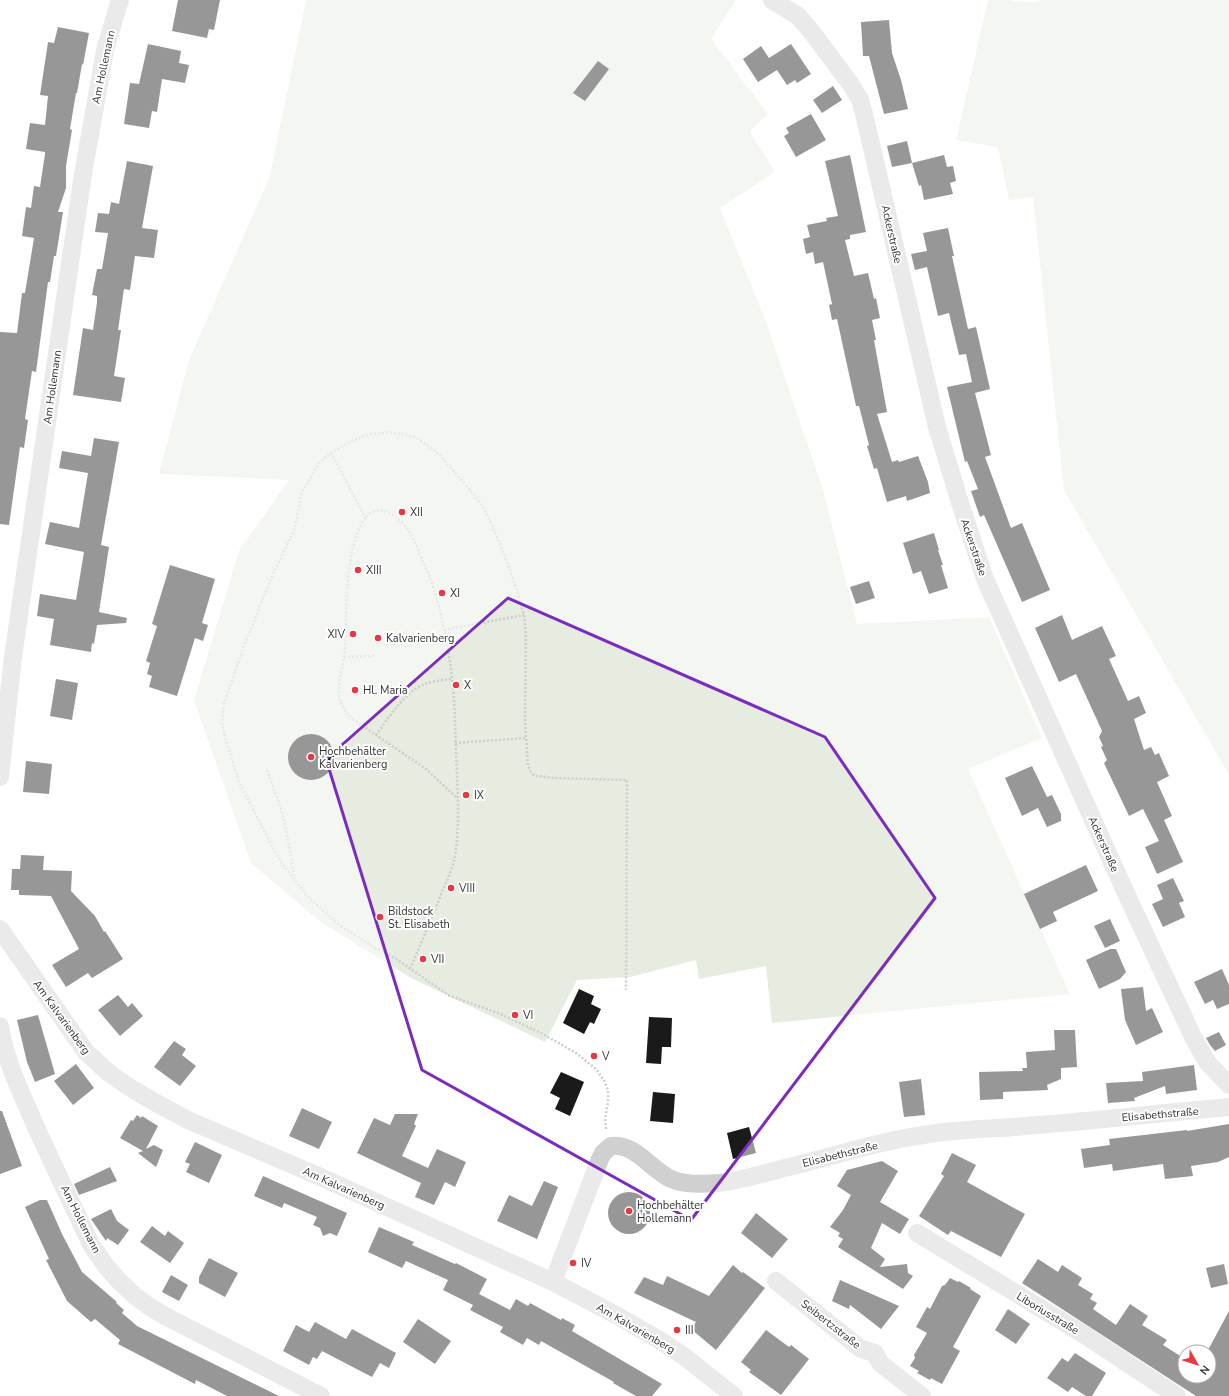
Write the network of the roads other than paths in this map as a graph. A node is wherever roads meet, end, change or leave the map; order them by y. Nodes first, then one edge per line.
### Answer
1 (120, 0) edge
2 (772, 0) edge
3 (794, 6) edge
4 (0, 777) edge
5 (0, 929) edge
6 (0, 1026) edge
7 (1229, 1085) edge
8 (1229, 1107) edge
9 (918, 1233) dead end
10 (776, 1281) dead end
11 (553, 1282) junction
12 (321, 1396) edge
13 (734, 1396) edge
14 (922, 1396) edge
15 (1177, 1396) edge

1 - 4 street, Am Hollemann
2 - 3 street, Ackerstraße
3 - 7 street, Ackerstraße
5 - 11 street, Am Kalvarienberg
6 - 12 street, Am Hollemann
8 - 11 street, Elisabethstraße
9 - 15 street, Liboriusstraße
10 - 14 street, Seibertzstraße
11 - 13 street, Am Kalvarienberg

